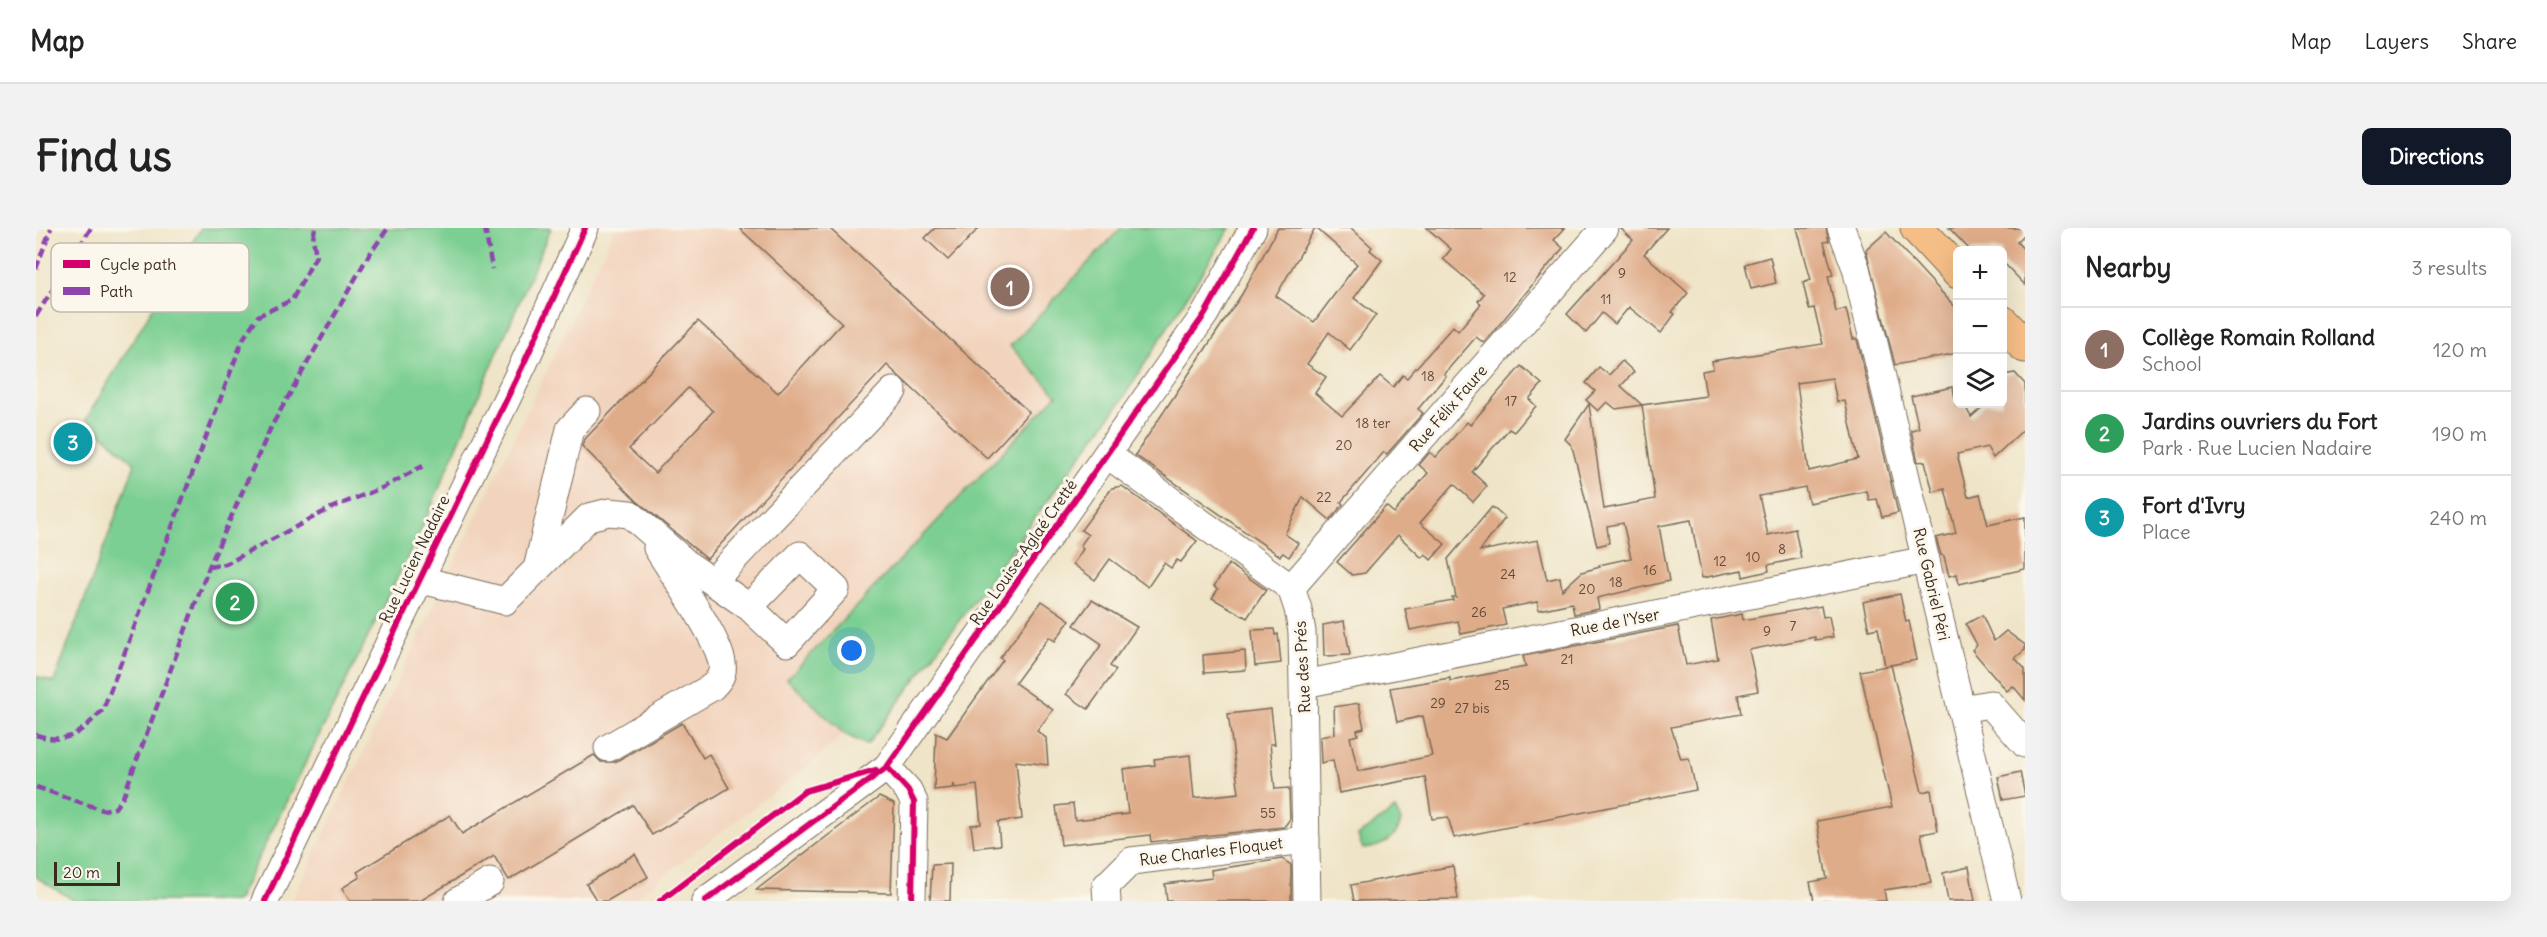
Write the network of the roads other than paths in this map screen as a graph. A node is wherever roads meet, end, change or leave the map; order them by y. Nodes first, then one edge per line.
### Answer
1 (585, 228) edge
2 (1253, 228) edge
3 (1605, 228) edge
4 (1841, 228) edge
5 (1855, 228) edge
6 (1917, 228) edge
7 (1953, 267) edge
8 (1856, 268) junction
9 (2007, 326) edge
10 (2025, 346) edge
11 (893, 392) dead end
12 (586, 411) dead end
13 (1108, 455) junction
14 (768, 524) junction
15 (644, 526) junction
16 (800, 555) junction
17 (1926, 560) junction
18 (537, 569) junction
19 (418, 579) junction
20 (713, 581) junction
21 (1291, 588) junction
22 (749, 607) junction
23 (1304, 684) junction
24 (1961, 709) junction
25 (2025, 744) edge
26 (608, 748) dead end
27 (887, 767) junction
28 (1306, 840) junction
29 (490, 882) dead end
30 (265, 901) edge
31 (458, 901) edge
32 (705, 901) edge
33 (912, 901) edge
34 (1107, 901) edge
35 (1307, 901) edge
36 (2007, 901) edge

1 - 19 street, Rue Lucien Nadaire
2 - 13 street, Rue Louise-Aglaé Cretté
3 - 21 street, Rue Félix Faure
4 - 8 street, Rue Gabriel Péri
5 - 8 street, Rue Gabriel Péri
6 - 7 main road
8 - 17 street, Rue Gabriel Péri
9 - 10 main road
11 - 14 street
12 - 18 street
13 - 21 street
13 - 27 street, Rue Louise-Aglaé Cretté
14 - 16 street
14 - 20 street
15 - 18 street
15 - 20 street
15 - 26 street
16 - 22 street
16 - 22 street
17 - 23 street, Rue de l'Yser
17 - 24 street, Rue Gabriel Péri
18 - 19 street
19 - 30 street, Rue Lucien Nadaire
20 - 22 street
21 - 23 street, Rue des Prés
23 - 28 street, Rue des Prés
24 - 25 street
24 - 36 street, Rue Gabriel Péri
27 - 32 street, Rue Louise-Aglaé Cretté
27 - 33 street
28 - 34 street, Rue Charles Floquet
28 - 35 street, Rue des Prés
29 - 31 street

